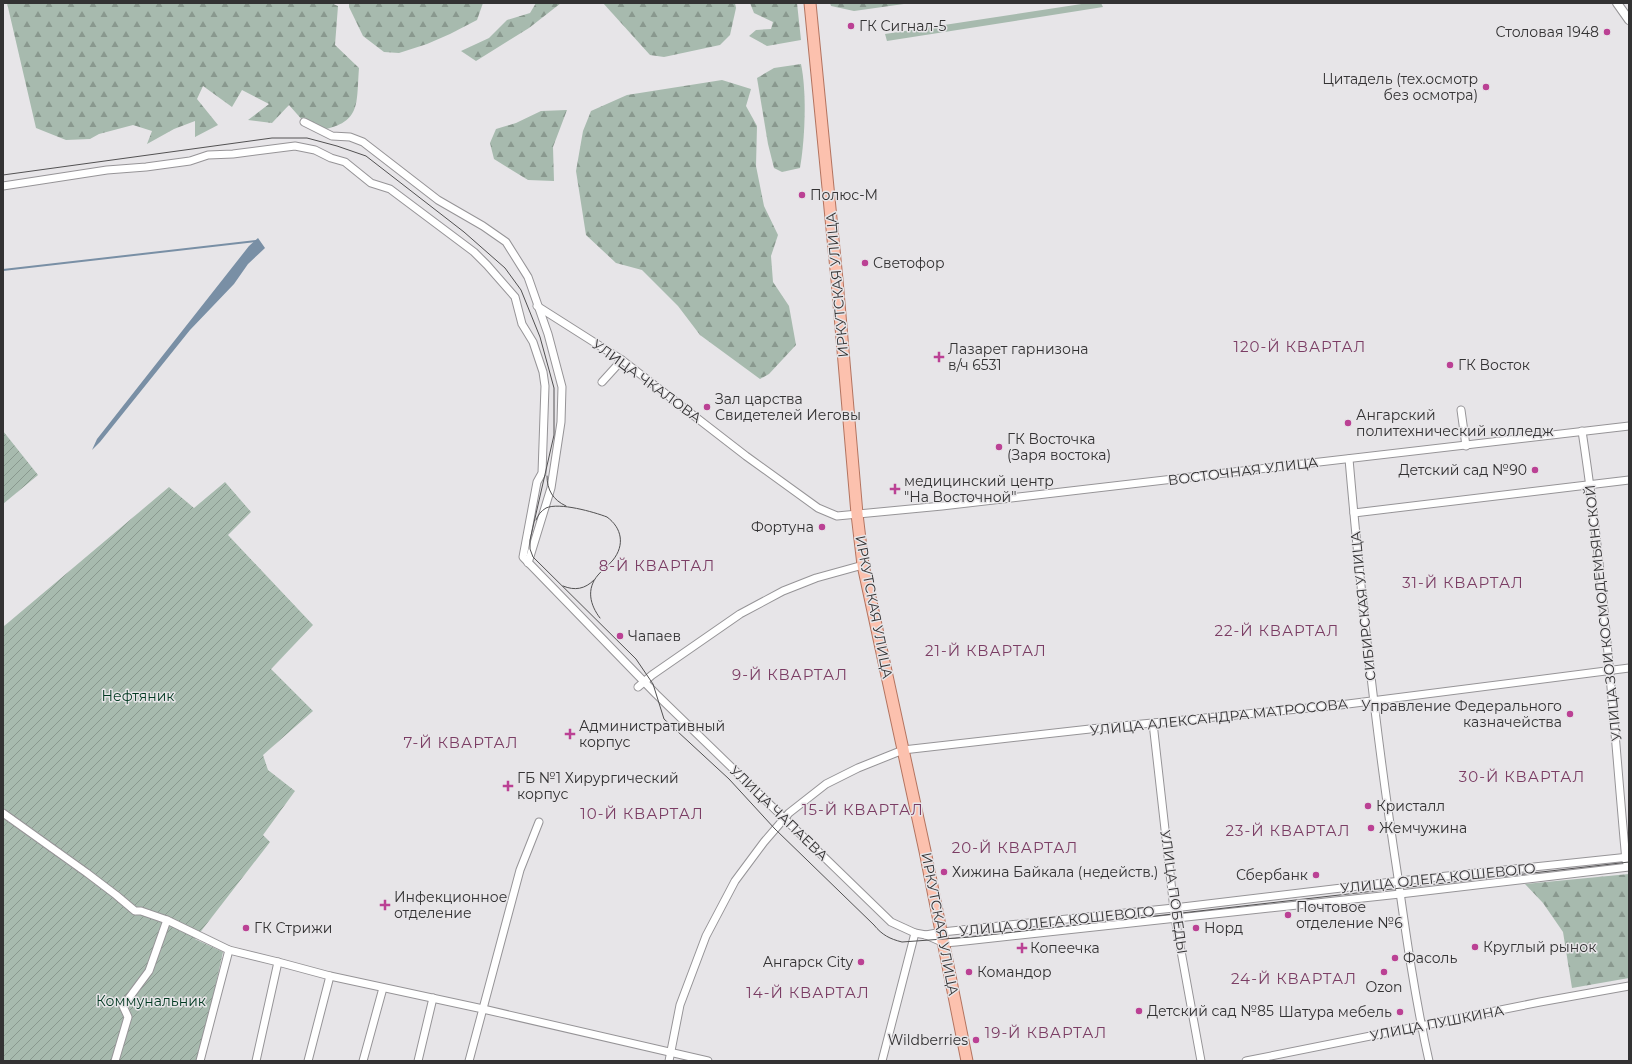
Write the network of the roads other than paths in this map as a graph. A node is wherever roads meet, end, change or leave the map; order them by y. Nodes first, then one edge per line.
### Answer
1 (810, 3) edge
2 (1617, 3) edge
3 (1629, 20) edge
4 (304, 122) dead end
5 (3, 186) edge
6 (537, 306) junction
7 (622, 360) junction
8 (602, 382) dead end
9 (1460, 410) dead end
10 (1629, 426) edge
11 (1582, 431) junction
12 (1466, 446) junction
13 (1350, 458) junction
14 (1629, 480) edge
15 (1590, 485) junction
16 (1354, 513) junction
17 (857, 514) junction
18 (528, 563) junction
19 (863, 565) junction
20 (1629, 668) edge
21 (1610, 670) junction
22 (644, 681) junction
23 (638, 687) dead end
24 (1373, 701) junction
25 (1153, 723) junction
26 (903, 750) junction
27 (3, 813) edge
28 (784, 819) junction
29 (539, 822) dead end
30 (1627, 857) edge
31 (1628, 867) edge
32 (1398, 882) junction
33 (1400, 894) junction
34 (1174, 908) junction
35 (1175, 918) junction
36 (168, 920) junction
37 (915, 933) junction
38 (926, 935) junction
39 (943, 938) junction
40 (229, 950) junction
41 (278, 962) junction
42 (330, 976) junction
43 (1629, 986) edge
44 (383, 988) junction
45 (433, 998) junction
46 (483, 1009) junction
47 (1421, 1026) junction
48 (671, 1052) junction
49 (116, 1061) edge
50 (200, 1061) edge
51 (256, 1061) edge
52 (308, 1061) edge
53 (363, 1061) edge
54 (418, 1061) edge
55 (469, 1061) edge
56 (669, 1061) edge
57 (708, 1061) edge
58 (882, 1061) edge
59 (967, 1061) edge
60 (1201, 1061) edge
61 (1246, 1061) edge
62 (1429, 1061) edge

1 - 17 main road, ИРКУТСКАЯ УЛИЦА
2 - 3 street
4 - 6 street
5 - 18 street, УЛИЦА ЧАПАЕВА
6 - 7 street, УЛИЦА ЧКАЛОВА
6 - 18 street
7 - 8 street
7 - 17 street, УЛИЦА ЧКАЛОВА
9 - 12 street
10 - 11 street, ВОСТОЧНАЯ УЛИЦА
11 - 12 street, ВОСТОЧНАЯ УЛИЦА
11 - 15 street, УЛИЦА ЗОИ КОСМОДЕМЬЯНСКОЙ
12 - 13 street, ВОСТОЧНАЯ УЛИЦА
13 - 16 street, СИБИРСКАЯ УЛИЦА
13 - 17 street, ВОСТОЧНАЯ УЛИЦА
14 - 15 street
15 - 16 street
15 - 21 street, УЛИЦА ЗОИ КОСМОДЕМЬЯНСКОЙ
16 - 24 street, СИБИРСКАЯ УЛИЦА
17 - 19 main road, ИРКУТСКАЯ УЛИЦА
18 - 22 street, УЛИЦА ЧАПАЕВА
19 - 22 street
19 - 26 main road, ИРКУТСКАЯ УЛИЦА
20 - 21 street, УЛИЦА АЛЕКСАНДРА МАТРОСОВА
21 - 24 street, УЛИЦА АЛЕКСАНДРА МАТРОСОВА
21 - 30 street, УЛИЦА ЗОИ КОСМОДЕМЬЯНСКОЙ
22 - 23 street
22 - 28 street, УЛИЦА ЧАПАЕВА
24 - 25 street, УЛИЦА АЛЕКСАНДРА МАТРОСОВА
24 - 32 street, СИБИРСКАЯ УЛИЦА
25 - 26 street, УЛИЦА АЛЕКСАНДРА МАТРОСОВА
25 - 34 street, УЛИЦА ПОБЕДЫ
26 - 28 street, УЛИЦА АЛЕКСАНДРА МАТРОСОВА
26 - 39 main road, ИРКУТСКАЯ УЛИЦА
27 - 36 street
28 - 37 street, УЛИЦА ЧАПАЕВА
28 - 48 street, УЛИЦА АЛЕКСАНДРА МАТРОСОВА
29 - 46 street
30 - 31 street, УЛИЦА ЗОИ КОСМОДЕМЬЯНСКОЙ
30 - 32 street, УЛИЦА ОЛЕГА КОШЕВОГО
31 - 33 street, УЛИЦА ОЛЕГА КОШЕВОГО
32 - 33 street, СИБИРСКАЯ УЛИЦА
32 - 34 street, УЛИЦА ОЛЕГА КОШЕВОГО
33 - 35 street, УЛИЦА ОЛЕГА КОШЕВОГО
33 - 47 street, СИБИРСКАЯ УЛИЦА
34 - 35 street, УЛИЦА ПОБЕДЫ
34 - 39 street, УЛИЦА ОЛЕГА КОШЕВОГО
35 - 39 street, УЛИЦА ОЛЕГА КОШЕВОГО
35 - 60 street, УЛИЦА ПОБЕДЫ
36 - 40 street
36 - 49 street
37 - 38 street, УЛИЦА ЧАПАЕВА
37 - 58 street
38 - 39 street, УЛИЦА ОЛЕГА КОШЕВОГО
38 - 39 street, УЛИЦА ОЛЕГА КОШЕВОГО
39 - 59 main road, ИРКУТСКАЯ УЛИЦА
40 - 41 street
40 - 50 street
41 - 42 street
41 - 51 street
42 - 44 street
42 - 52 street
43 - 47 street, УЛИЦА ПУШКИНА
44 - 45 street
44 - 53 street
45 - 46 street
45 - 54 street
46 - 48 street
46 - 55 street
47 - 61 street, УЛИЦА ПУШКИНА
47 - 62 street, СИБИРСКАЯ УЛИЦА
48 - 56 street, УЛИЦА АЛЕКСАНДРА МАТРОСОВА
48 - 57 street

